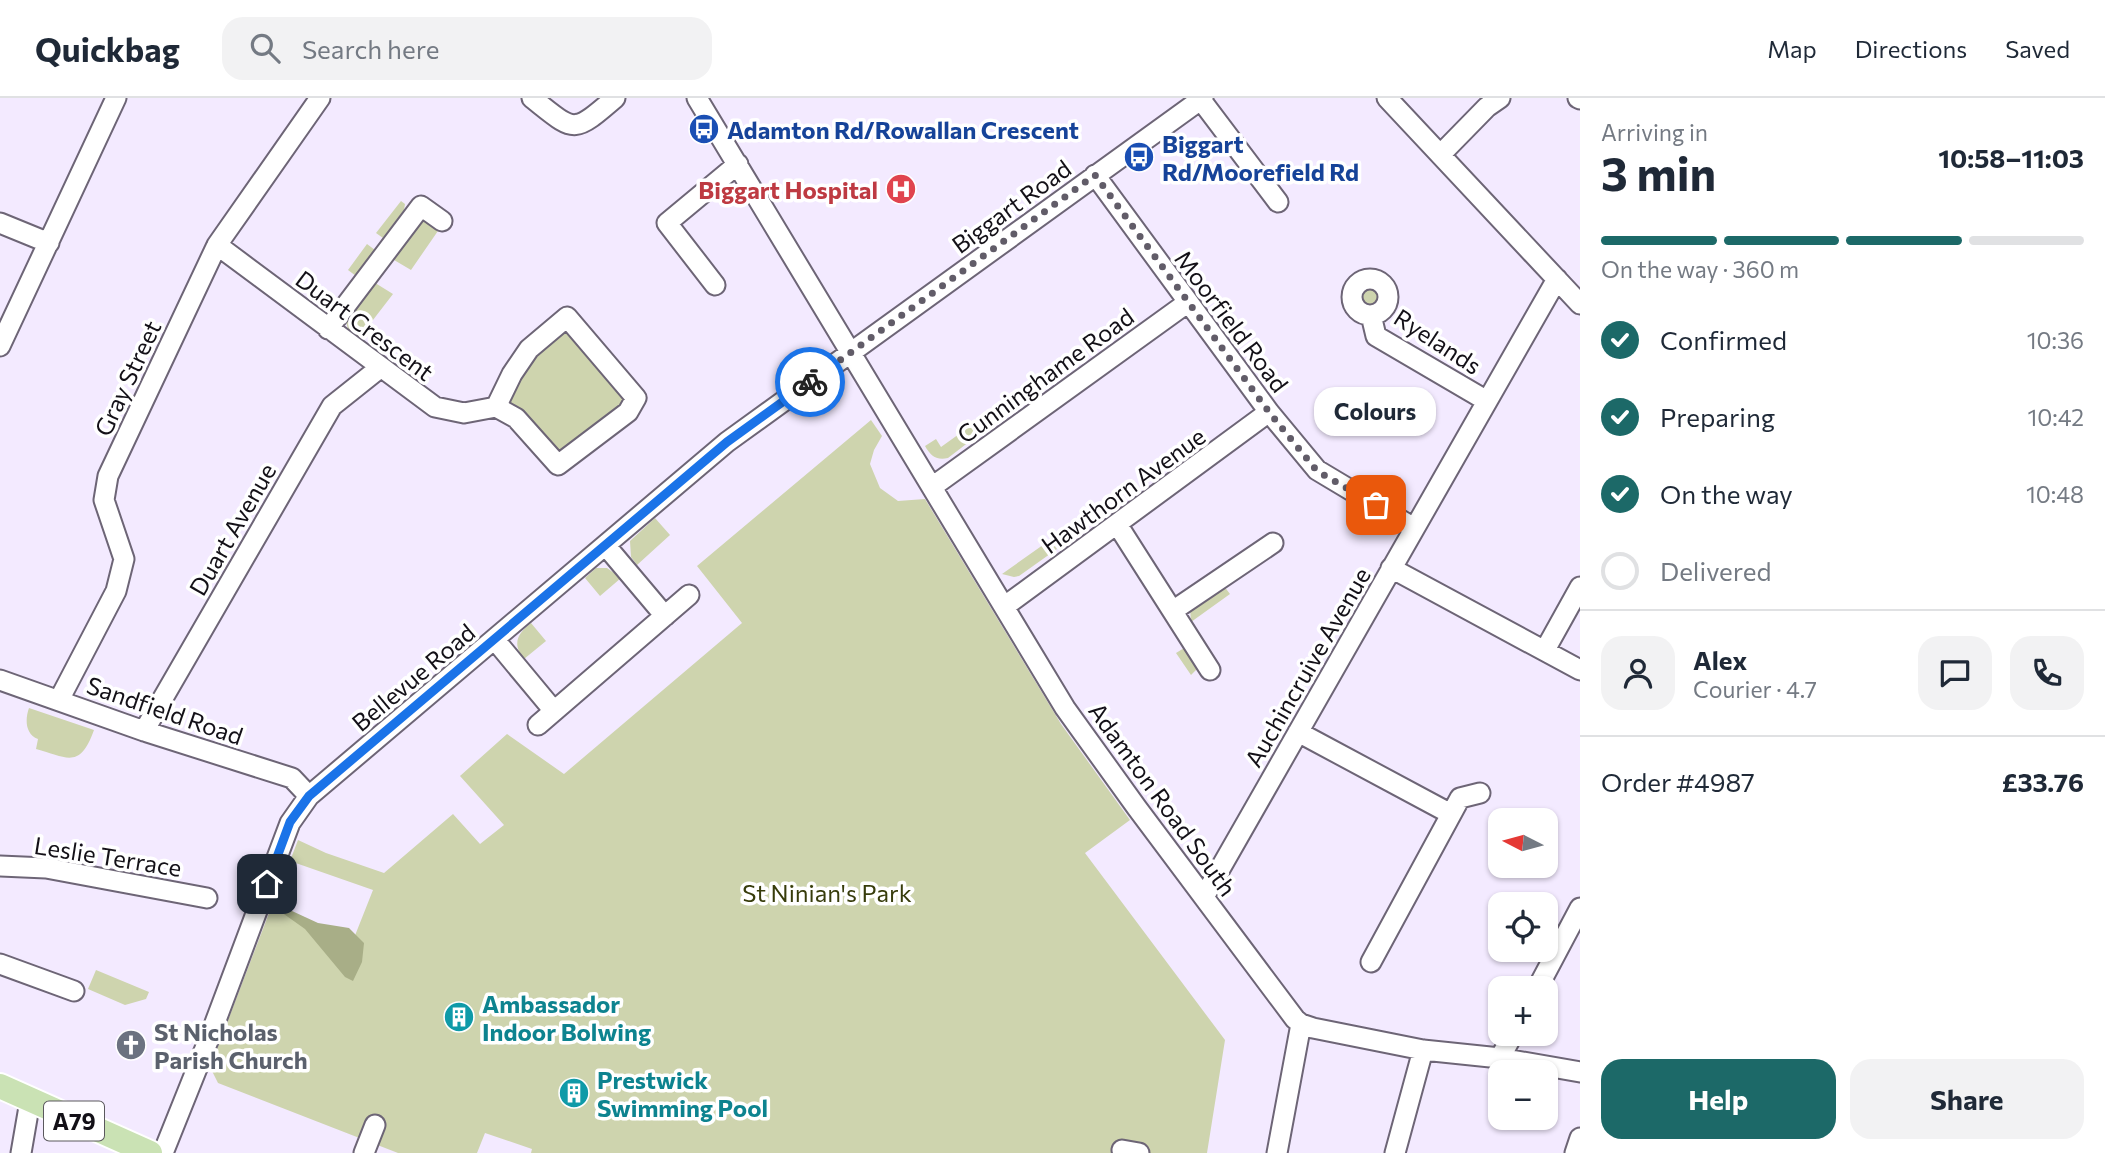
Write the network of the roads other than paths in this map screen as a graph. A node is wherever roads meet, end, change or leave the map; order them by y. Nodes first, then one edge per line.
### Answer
1 (116, 98) edge
2 (320, 98) edge
3 (532, 98) edge
4 (615, 98) edge
5 (1387, 98) edge
6 (1202, 99) edge
7 (1496, 99) edge
8 (701, 100) edge
9 (1441, 154) junction
10 (738, 164) junction
11 (1095, 175) junction
12 (1278, 202) dead end
13 (442, 221) dead end
14 (0, 223) edge
15 (49, 243) junction
16 (218, 244) junction
17 (1557, 279) junction
18 (715, 285) dead end
19 (1187, 303) junction
20 (1580, 304) edge
21 (1371, 315) dead end
22 (328, 329) junction
23 (0, 346) edge
24 (850, 353) junction
25 (380, 367) junction
26 (1487, 401) junction
27 (496, 407) junction
28 (1269, 412) junction
29 (932, 487) junction
30 (1117, 524) junction
31 (1414, 528) junction
32 (1272, 543) dead end
33 (606, 546) junction
34 (1391, 568) junction
35 (1580, 587) edge
36 (689, 595) dead end
37 (1005, 606) junction
38 (1174, 610) junction
39 (665, 616) junction
40 (495, 640) junction
41 (1545, 650) junction
42 (1210, 670) dead end
43 (1580, 670) edge
44 (0, 680) edge
45 (59, 700) junction
46 (554, 711) junction
47 (538, 724) dead end
48 (144, 731) junction
49 (1298, 732) junction
50 (1480, 793) dead end
51 (309, 796) junction
52 (1451, 814) junction
53 (0, 866) edge
54 (1204, 897) junction
55 (207, 898) dead end
56 (1580, 908) edge
57 (1371, 962) dead end
58 (0, 964) edge
59 (1544, 976) edge
60 (74, 991) dead end
61 (1301, 1024) junction
62 (1506, 1046) edge
63 (1423, 1050) junction
64 (1500, 1058) junction
65 (1580, 1072) edge
66 (0, 1086) edge
67 (30, 1101) junction
68 (375, 1125) dead end
69 (1580, 1138) edge
70 (21, 1153) edge
71 (150, 1153) edge
72 (163, 1153) edge
73 (364, 1153) edge
74 (1277, 1153) edge
75 (1395, 1153) edge
76 (1575, 1153) edge

1 - 15 street
2 - 16 street, Gray Street
3 - 4 street
5 - 9 street
6 - 11 street, Biggart Road
6 - 12 street, Biggart Road
7 - 9 street
8 - 10 street, Adamton Road South
9 - 17 street
10 - 18 street
10 - 24 street, Adamton Road South
11 - 19 street, Moorfield Road
11 - 24 street, Biggart Road
13 - 22 street
14 - 15 street
15 - 23 street
16 - 22 street, Duart Crescent
16 - 45 street, Gray Street
17 - 20 street
17 - 26 street, Auchincruive Avenue
19 - 28 street, Moorfield Road
19 - 29 street, Cunninghame Road
21 - 26 street, Ryelands
22 - 25 street, Duart Crescent
24 - 29 street, Adamton Road South
24 - 33 street, Bellevue Road
25 - 27 street, Duart Crescent
25 - 48 street, Duart Avenue
26 - 31 street, Auchincruive Avenue
27 - 27 street
28 - 30 street, Hawthorn Avenue
28 - 31 street, Moorfield Road
29 - 37 street, Adamton Road South
30 - 37 street, Hawthorn Avenue
30 - 38 street
31 - 34 street, Auchincruive Avenue
32 - 38 street
33 - 39 street
33 - 40 street, Bellevue Road
34 - 41 street
34 - 49 street, Auchincruive Avenue
35 - 41 street
36 - 39 street
37 - 54 street, Adamton Road South
38 - 42 street
39 - 46 street
40 - 46 street
40 - 51 street, Bellevue Road
41 - 43 street
44 - 45 street, Sandfield Road
45 - 48 street, Sandfield Road
46 - 47 street
48 - 51 street, Sandfield Road
49 - 52 street
49 - 54 street, Auchincruive Avenue
50 - 52 street
51 - 72 street, Bellevue Road
52 - 57 street
53 - 55 street, Leslie Terrace
54 - 61 street, Adamton Road South
56 - 59 street
58 - 60 street
61 - 63 street
61 - 74 street
62 - 64 street
63 - 64 street
63 - 75 street
64 - 65 street
66 - 67 main road, A79
67 - 70 street
67 - 71 main road, A79
68 - 73 street
69 - 76 street

